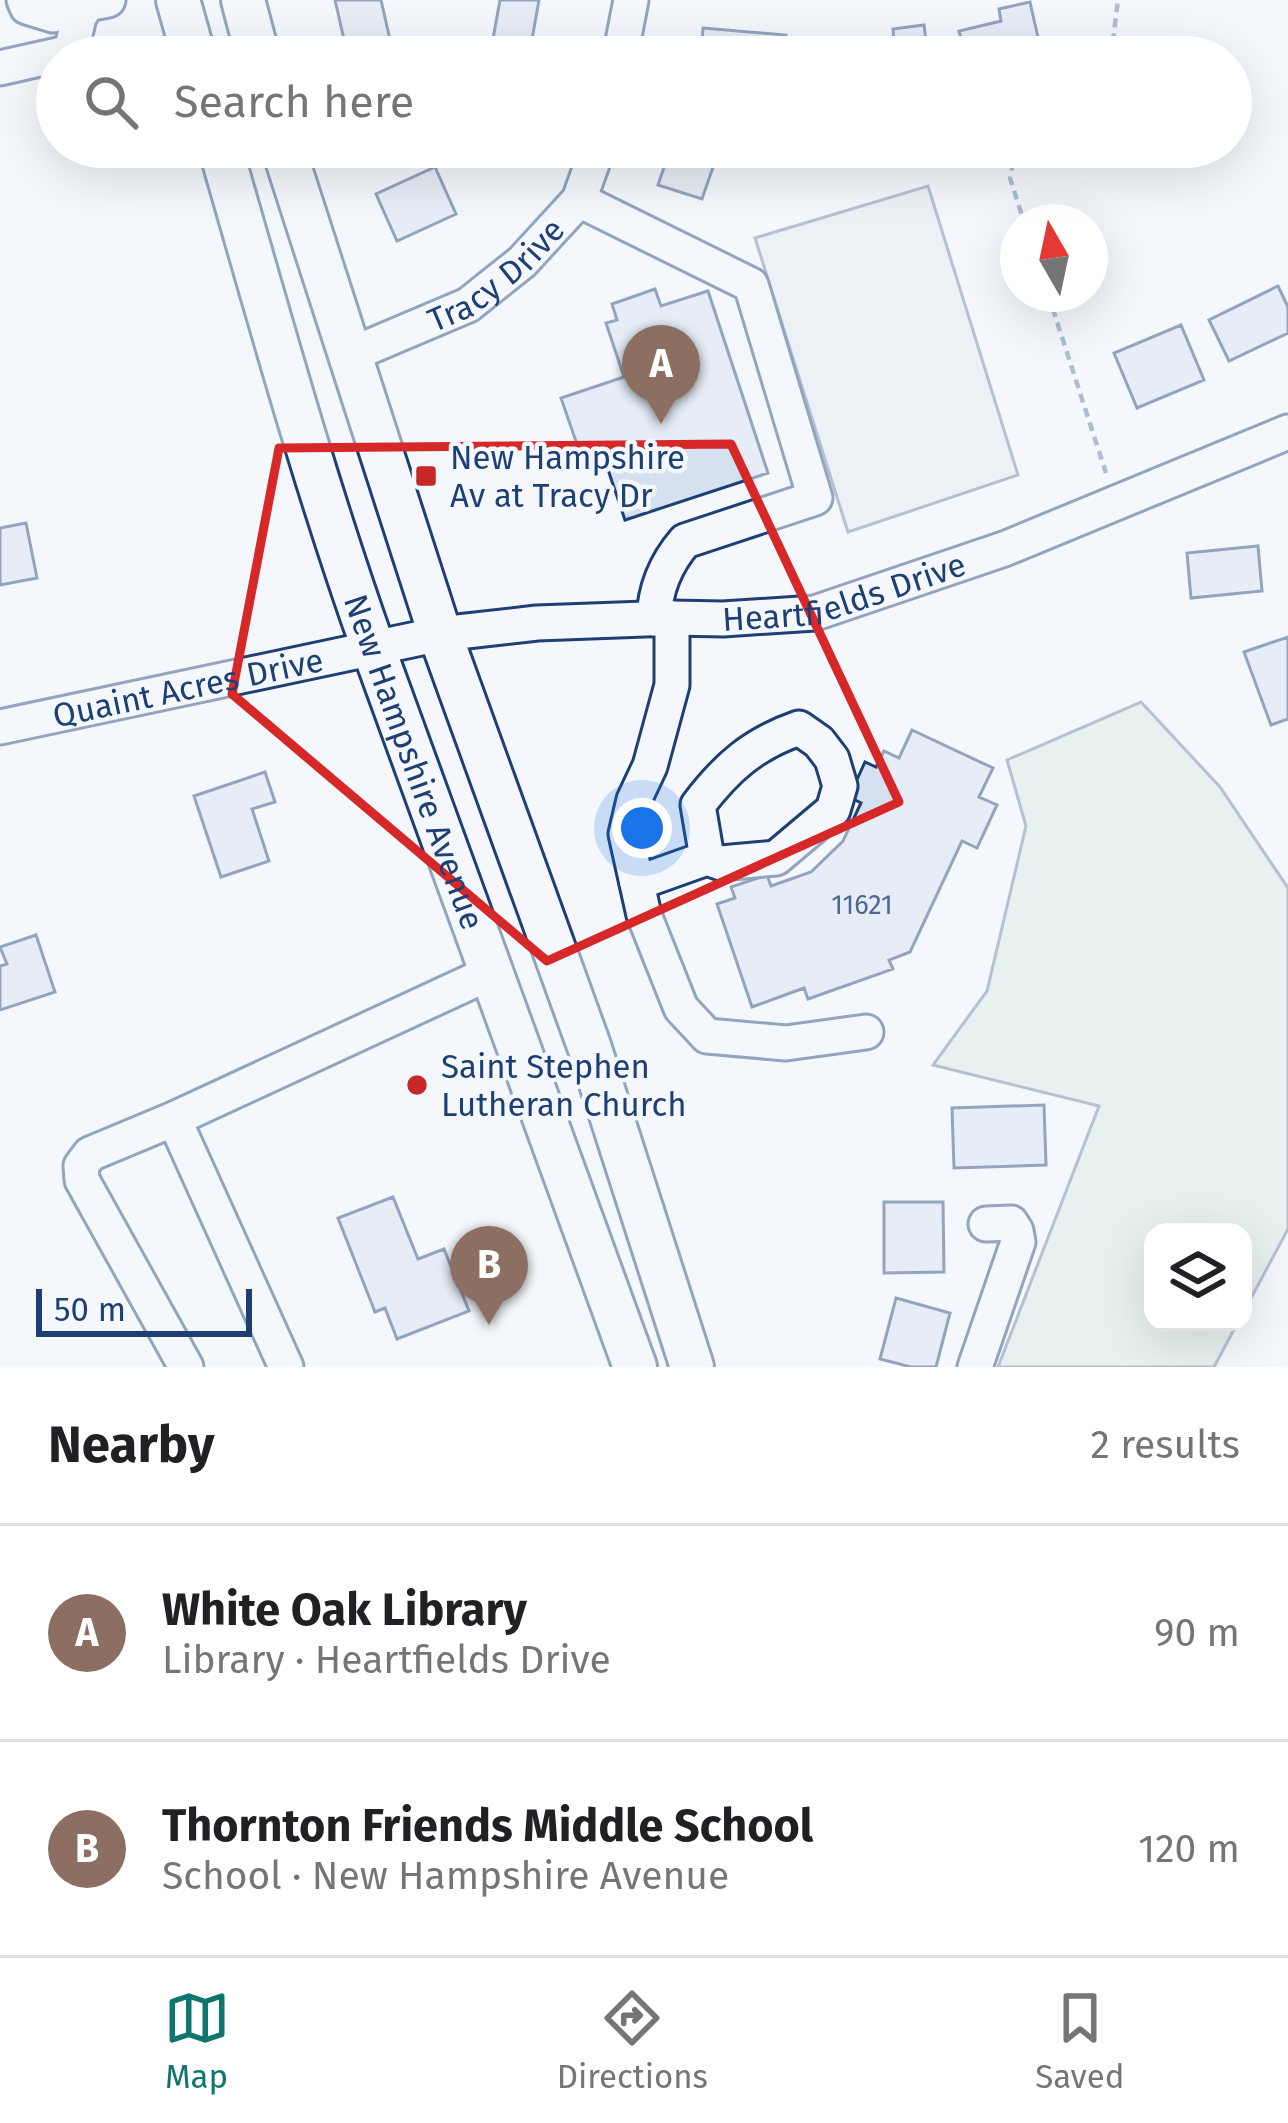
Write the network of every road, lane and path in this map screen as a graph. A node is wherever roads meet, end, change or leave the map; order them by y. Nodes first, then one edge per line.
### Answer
1 (24, 0) edge
2 (178, 0) edge
3 (243, 0) edge
4 (631, 0) edge
5 (1118, 0) edge
6 (94, 1) edge
7 (75, 36) edge
8 (188, 36) edge
9 (253, 36) edge
10 (624, 36) edge
11 (1114, 36) edge
12 (36, 60) edge
13 (0, 68) edge
14 (226, 168) edge
15 (290, 168) edge
16 (590, 168) edge
17 (1012, 168) edge
18 (579, 200) junction
19 (1018, 204) edge
20 (1054, 312) edge
21 (350, 355) junction
22 (1288, 432) edge
23 (1108, 479) dead end
24 (663, 619) junction
25 (440, 634) junction
26 (373, 648) junction
27 (0, 727) edge
28 (707, 858) junction
29 (637, 883) junction
30 (492, 972) junction
31 (866, 1032) dead end
32 (174, 1119) junction
33 (986, 1224) dead end
34 (186, 1367) edge
35 (286, 1367) edge
36 (634, 1367) edge
37 (692, 1367) edge
38 (975, 1367) edge

1 - 6 street
2 - 8 main road
3 - 9 main road
4 - 10 street
5 - 11 path
6 - 7 street
12 - 13 street
14 - 26 main road, New Hampshire Avenue
15 - 21 main road, New Hampshire Avenue
16 - 18 street, Tracy Drive
17 - 19 path
18 - 21 street, Tracy Drive
18 - 24 street
20 - 23 path
21 - 25 main road, New Hampshire Avenue
22 - 24 street, Heartfields Drive
24 - 25 street, Heartfields Drive
24 - 29 street
25 - 26 street, Heartfields Drive
25 - 37 main road, New Hampshire Avenue
26 - 27 street, Quaint Acres Drive
26 - 30 main road, New Hampshire Avenue
28 - 28 street
28 - 29 street
29 - 31 street
30 - 32 street
30 - 36 main road, New Hampshire Avenue
32 - 34 street
32 - 35 street
33 - 38 street

